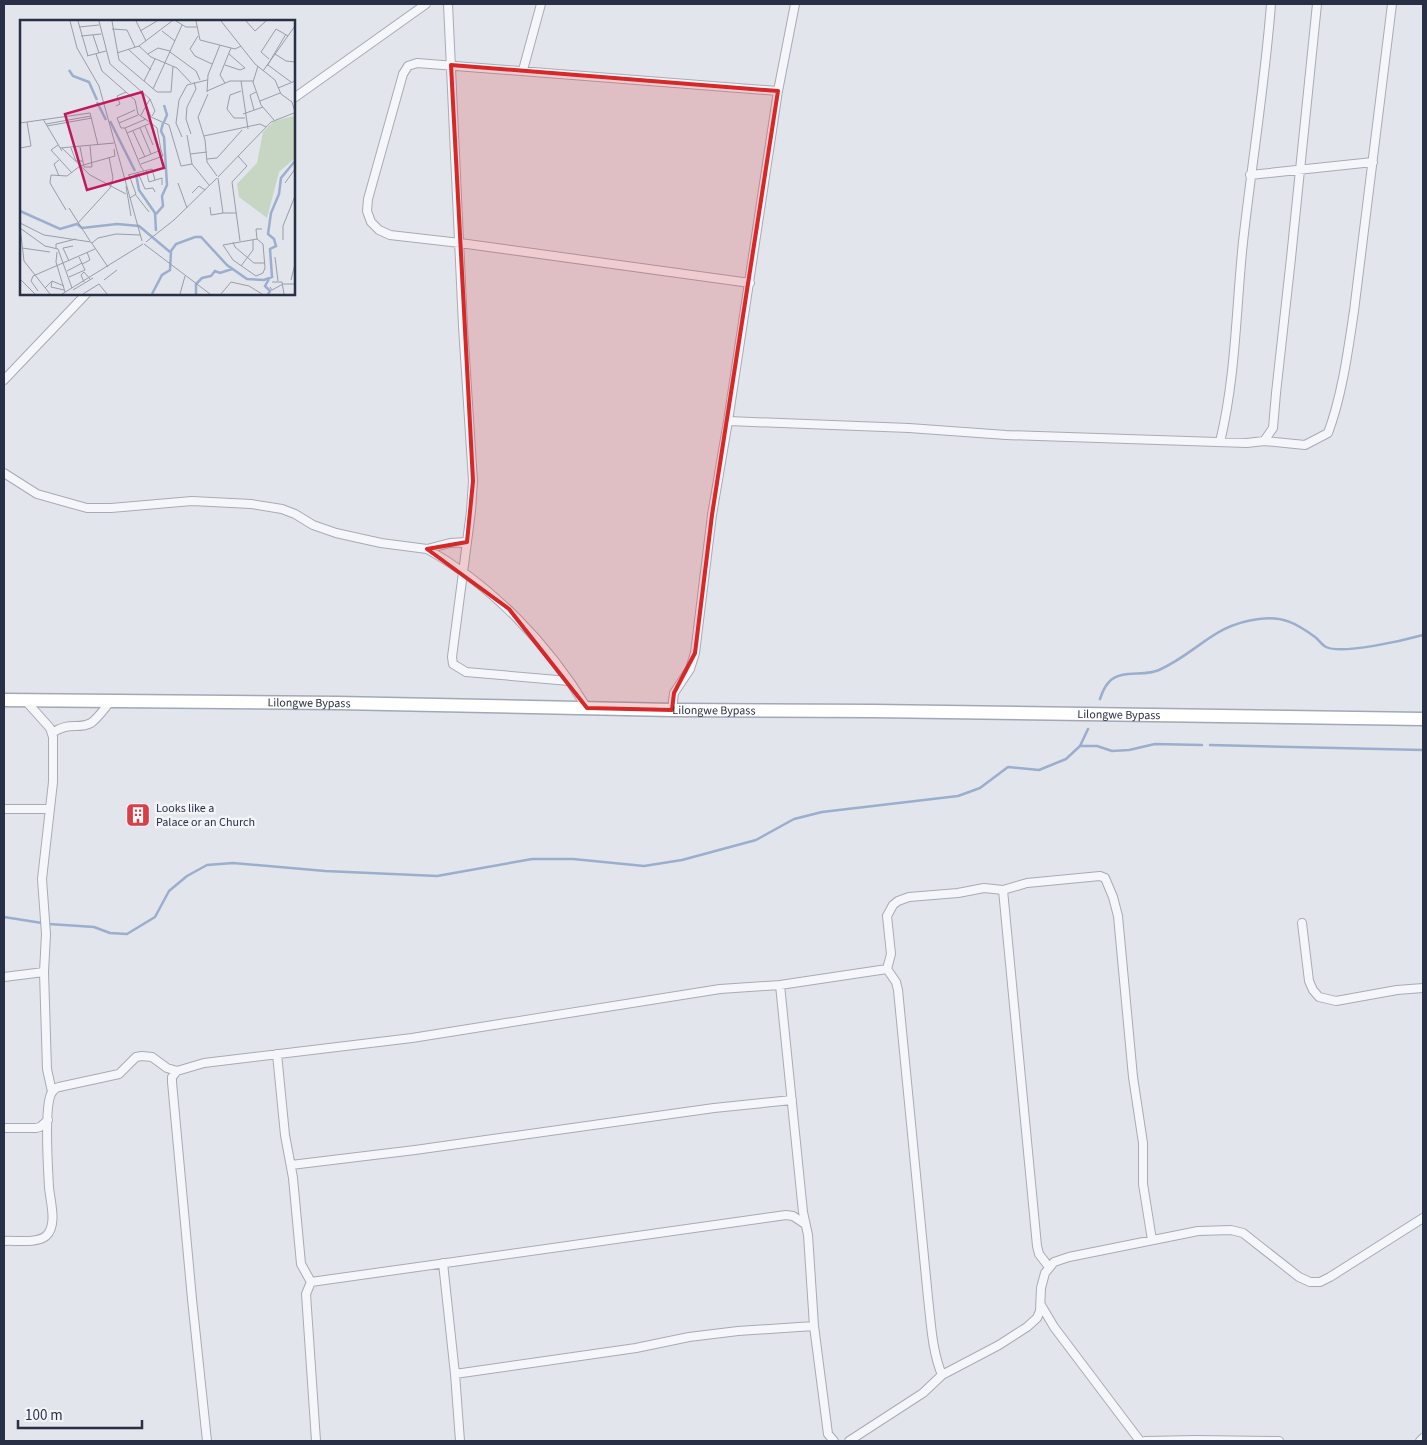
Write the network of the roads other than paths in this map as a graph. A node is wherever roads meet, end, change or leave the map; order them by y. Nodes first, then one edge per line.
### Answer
1 (426, 4) edge
2 (448, 4) edge
3 (541, 4) edge
4 (795, 4) edge
5 (1271, 4) edge
6 (1317, 4) edge
7 (1392, 4) edge
8 (451, 65) junction
9 (523, 70) junction
10 (778, 91) junction
11 (295, 97) edge
12 (1373, 162) junction
13 (1300, 171) junction
14 (1250, 175) junction
15 (460, 243) junction
16 (750, 282) junction
17 (85, 295) edge
18 (4, 380) edge
19 (728, 421) junction
20 (1264, 441) junction
21 (1220, 442) junction
22 (4, 473) edge
23 (467, 542) junction
24 (427, 549) junction
25 (463, 571) junction
26 (569, 681) junction
27 (4, 700) edge
28 (25, 700) junction
29 (110, 702) junction
30 (588, 708) junction
31 (672, 710) junction
32 (1423, 720) edge
33 (52, 732) junction
34 (4, 809) edge
35 (49, 810) junction
36 (1002, 890) junction
37 (1302, 923) dead end
38 (887, 969) junction
39 (44, 972) junction
40 (4, 977) edge
41 (780, 985) junction
42 (1423, 988) edge
43 (277, 1054) junction
44 (177, 1071) junction
45 (52, 1092) junction
46 (792, 1100) junction
47 (48, 1120) junction
48 (4, 1128) edge
49 (291, 1165) junction
50 (1423, 1218) edge
51 (805, 1224) junction
52 (1152, 1240) junction
53 (4, 1241) edge
54 (443, 1263) junction
55 (1049, 1267) junction
56 (311, 1282) junction
57 (1041, 1306) junction
58 (814, 1326) junction
59 (455, 1374) junction
60 (942, 1375) junction
61 (1423, 1438) edge
62 (207, 1441) edge
63 (316, 1441) edge
64 (460, 1441) edge
65 (834, 1441) edge
66 (849, 1441) edge
67 (1140, 1441) edge
68 (1145, 1441) edge
69 (1279, 1441) edge
70 (1420, 1441) edge

1 - 11 street
2 - 8 street
3 - 9 street
4 - 10 street
5 - 14 street
6 - 13 street
7 - 12 street
8 - 9 street
8 - 15 street
8 - 15 street
9 - 10 street
10 - 16 street
12 - 13 street
12 - 20 street
13 - 14 street
13 - 20 street
14 - 21 street
15 - 16 street
15 - 23 street
16 - 19 street
17 - 18 street
19 - 21 street
19 - 31 street
20 - 21 street
22 - 24 street
23 - 24 street
23 - 25 street
24 - 25 street
25 - 26 street
25 - 26 street
26 - 30 street
27 - 28 main road, Lilongwe Bypass
28 - 29 main road, Lilongwe Bypass
28 - 33 street
29 - 30 main road, Lilongwe Bypass
29 - 33 street
30 - 31 main road, Lilongwe Bypass
31 - 32 main road, Lilongwe Bypass
33 - 35 street
34 - 35 street
35 - 39 street
36 - 38 street
36 - 52 street
36 - 55 street
37 - 42 street
38 - 41 street
38 - 60 street
39 - 40 street
39 - 45 street
41 - 43 street
41 - 46 street
43 - 44 street
43 - 49 street
44 - 45 street
44 - 62 street
45 - 47 street
46 - 49 street
46 - 51 street
47 - 48 street
47 - 53 street
49 - 56 street
50 - 52 street
51 - 54 street
51 - 58 street
52 - 55 street
54 - 56 street
54 - 59 street
55 - 57 street
56 - 63 street
57 - 60 street
57 - 67 street
58 - 59 street
58 - 65 street
59 - 64 street
60 - 66 street
61 - 70 street
68 - 69 street

